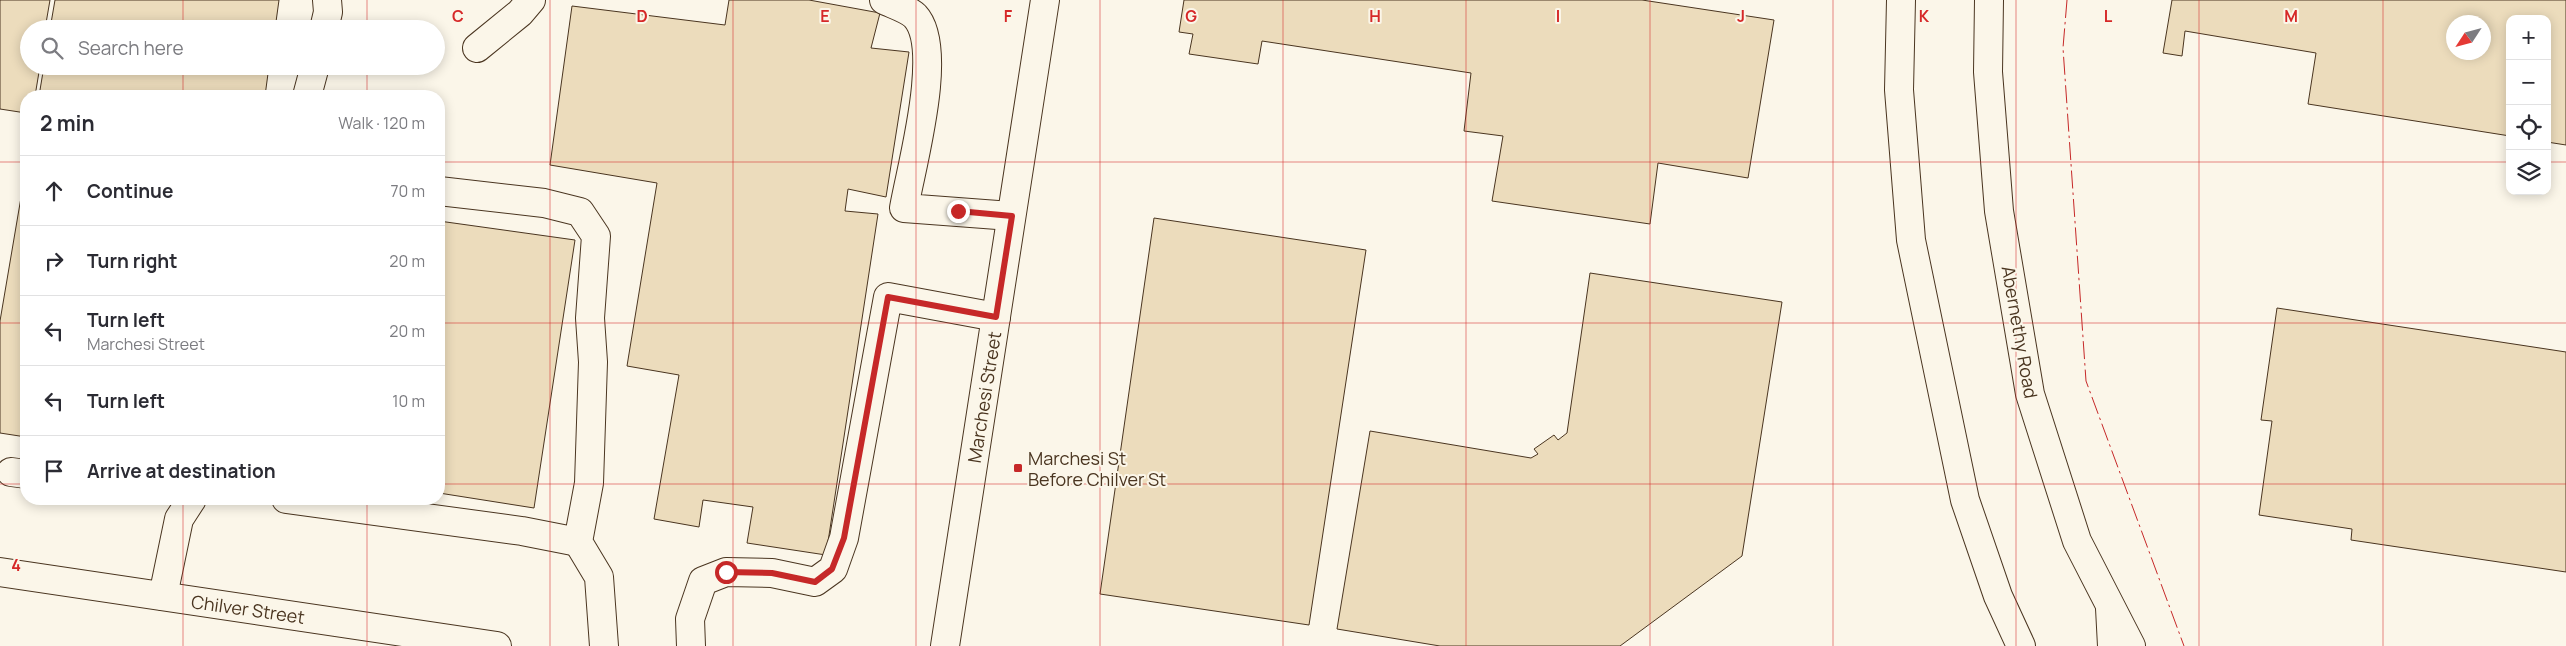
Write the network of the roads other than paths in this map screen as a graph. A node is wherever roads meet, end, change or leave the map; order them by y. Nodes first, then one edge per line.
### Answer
1 (327, 0) edge
2 (531, 0) edge
3 (884, 0) edge
4 (1045, 0) edge
5 (1901, 0) edge
6 (1988, 0) edge
7 (326, 20) edge
8 (476, 48) dead end
9 (313, 75) edge
10 (309, 90) edge
11 (445, 192) edge
12 (1012, 216) junction
13 (996, 317) junction
14 (188, 505) edge
15 (330, 505) edge
16 (578, 542) junction
17 (0, 572) edge
18 (163, 596) junction
19 (2110, 608) junction
20 (468, 644) edge
21 (497, 646) edge
22 (604, 646) edge
23 (691, 646) edge
24 (945, 646) edge
25 (2021, 646) edge
26 (2112, 646) edge
27 (2131, 646) edge

1 - 7 main road
2 - 8 main road
3 - 12 main road
4 - 12 main road, Marchesi Street
5 - 25 main road
6 - 19 main road, Abernethy Road
9 - 10 main road
11 - 16 main road
12 - 13 main road, Marchesi Street
13 - 23 main road
13 - 24 main road, Marchesi Street
14 - 18 main road
15 - 16 main road
16 - 22 main road
17 - 18 main road, Chilver Street
18 - 20 main road, Chilver Street
19 - 26 main road
19 - 27 main road, Abernethy Road
20 - 21 main road, Chilver Street

